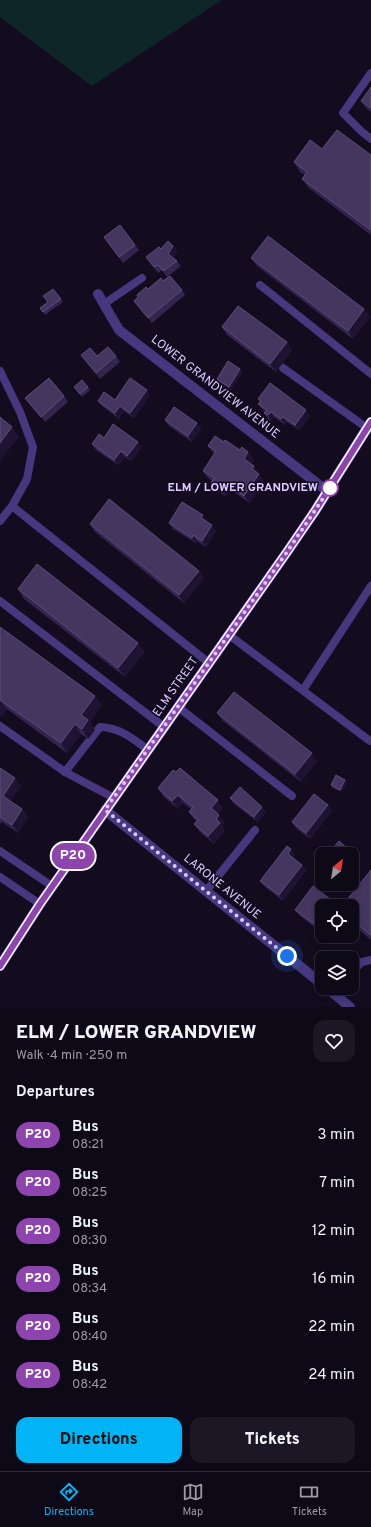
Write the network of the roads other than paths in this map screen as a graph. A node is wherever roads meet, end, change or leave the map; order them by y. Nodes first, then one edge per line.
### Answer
1 (371, 72) edge
2 (371, 139) edge
3 (142, 278) dead end
4 (260, 285) dead end
5 (98, 294) dead end
6 (104, 304) junction
7 (283, 368) dead end
8 (0, 372) edge
9 (371, 374) edge
10 (369, 425) edge
11 (328, 491) junction
12 (12, 506) junction
13 (0, 521) edge
14 (371, 586) edge
15 (0, 601) edge
16 (228, 635) junction
17 (209, 663) junction
18 (303, 690) junction
19 (178, 707) junction
20 (0, 726) edge
21 (164, 727) junction
22 (371, 741) edge
23 (148, 750) junction
24 (65, 772) junction
25 (292, 796) dead end
26 (114, 798) junction
27 (105, 810) junction
28 (254, 830) dead end
29 (0, 851) edge
30 (0, 877) edge
31 (52, 886) junction
32 (206, 891) junction
33 (40, 904) junction
34 (371, 960) edge
35 (1, 961) edge
36 (359, 965) edge
37 (315, 978) edge
38 (338, 995) edge
39 (350, 1007) edge

1 - 2 lane
3 - 6 lane
4 - 9 lane
5 - 6 street, LOWER GRANDVIEW AVENUE
6 - 11 street, LOWER GRANDVIEW AVENUE
7 - 10 lane
8 - 12 lane
10 - 11 main road, ELM STREET
11 - 16 main road, ELM STREET
12 - 13 lane
12 - 17 lane
14 - 18 lane
15 - 21 lane
16 - 17 main road, ELM STREET
16 - 18 lane
17 - 19 main road, ELM STREET
18 - 22 lane
19 - 21 main road, ELM STREET
19 - 25 lane
20 - 24 lane
21 - 23 main road, ELM STREET
23 - 24 lane
23 - 26 main road, ELM STREET
24 - 26 lane
26 - 27 main road, ELM STREET
27 - 31 main road, ELM STREET
27 - 32 street, LARONE AVENUE
28 - 32 lane
29 - 31 lane
30 - 33 lane
31 - 33 main road, ELM STREET
32 - 37 street, LARONE AVENUE
33 - 35 main road, ELM STREET
34 - 36 lane
38 - 39 street

